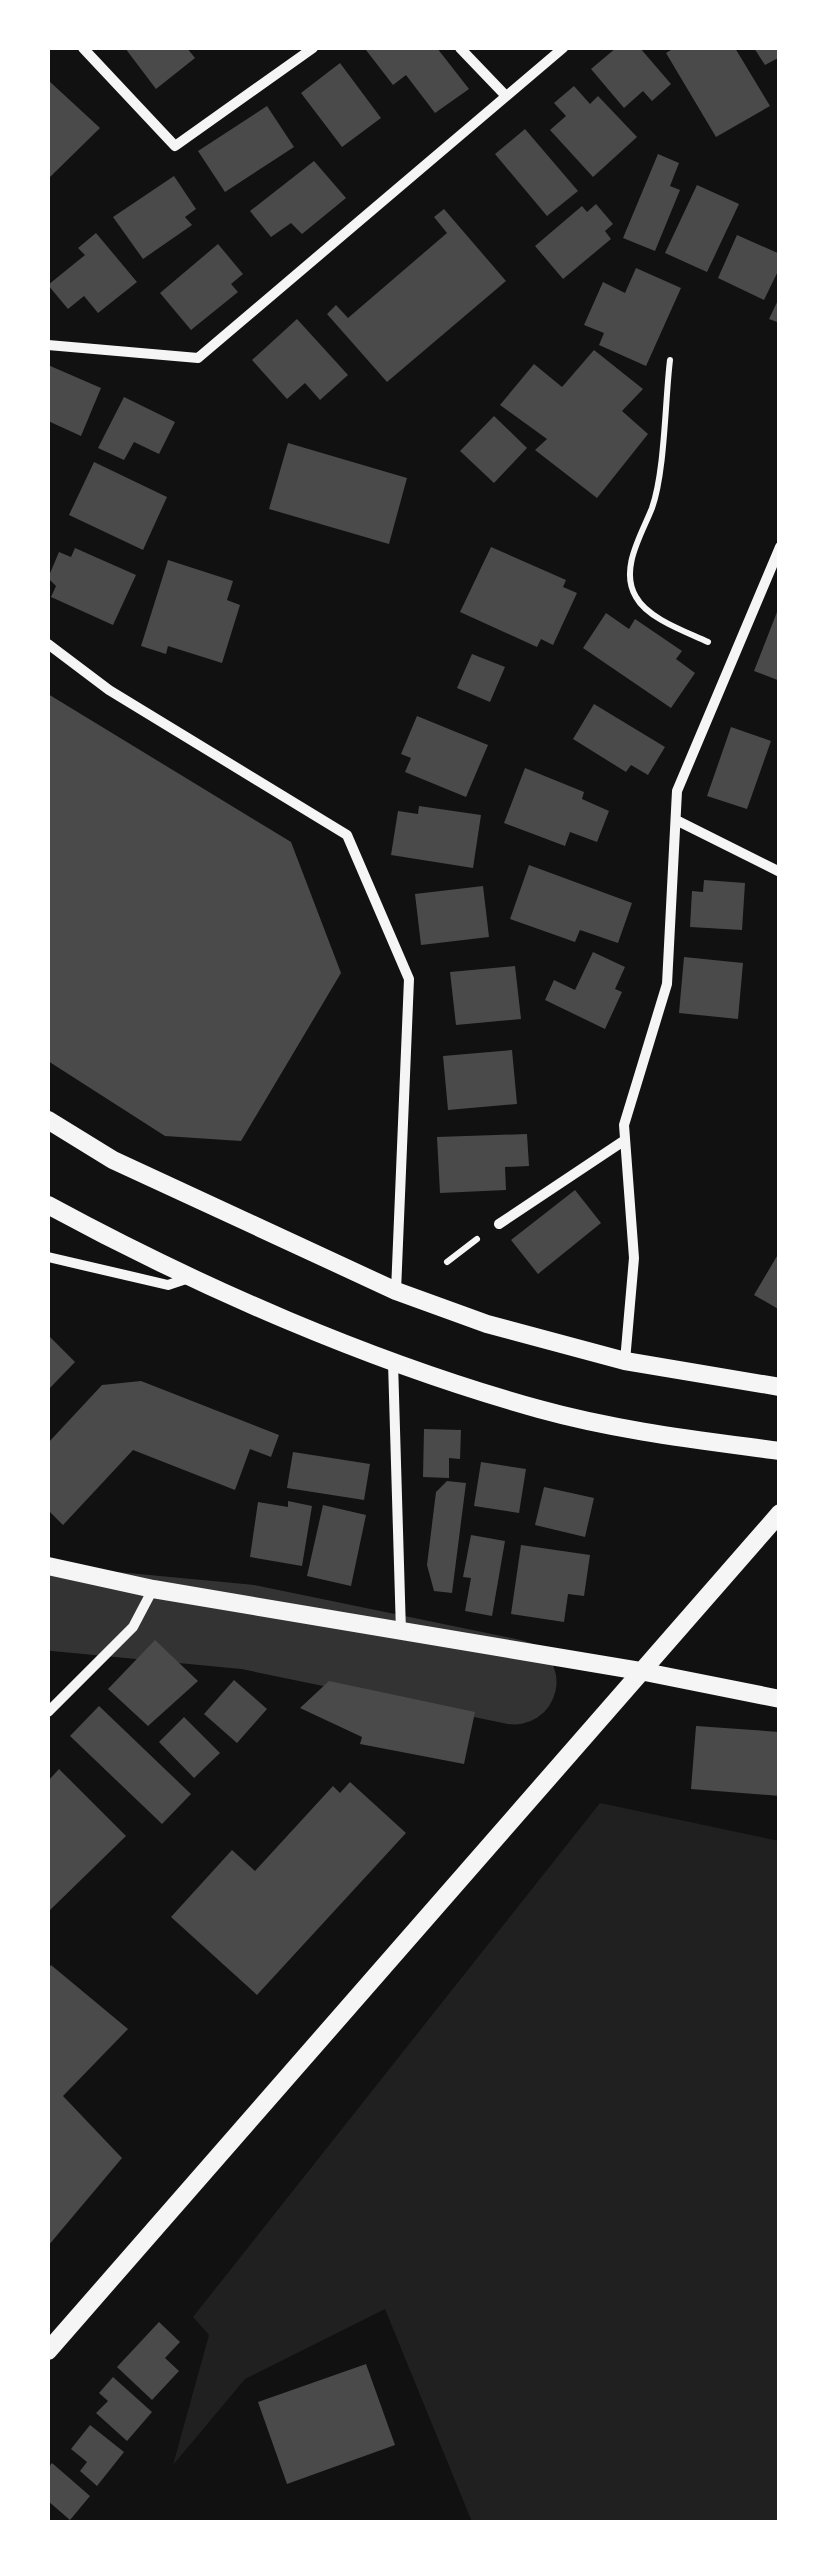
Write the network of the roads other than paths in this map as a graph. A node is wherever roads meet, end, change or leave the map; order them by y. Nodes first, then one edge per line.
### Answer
1 (83, 48) edge
2 (313, 48) edge
3 (460, 48) edge
4 (563, 48) edge
5 (506, 96) junction
6 (48, 345) edge
7 (780, 547) edge
8 (777, 563) edge
9 (48, 644) edge
10 (676, 820) junction
11 (780, 872) edge
12 (48, 1120) edge
13 (625, 1140) junction
14 (48, 1205) edge
15 (499, 1224) road end
16 (48, 1257) edge
17 (195, 1276) junction
18 (396, 1291) junction
19 (625, 1360) junction
20 (393, 1362) junction
21 (780, 1387) edge
22 (780, 1451) edge
23 (780, 1513) edge
24 (48, 1566) edge
25 (153, 1589) junction
26 (401, 1633) junction
27 (640, 1670) junction
28 (780, 1698) edge
29 (48, 1712) edge
30 (48, 2351) edge

1 - 2 street
3 - 5 street
4 - 5 street
5 - 6 street
7 - 8 street
8 - 10 street
9 - 18 street
10 - 11 street
10 - 13 street
12 - 18 street
13 - 15 street
13 - 19 street
14 - 17 street
16 - 17 street
17 - 20 street
18 - 19 street
19 - 21 street
20 - 22 street
20 - 26 street
23 - 27 street
24 - 25 street
25 - 26 street
25 - 29 street
26 - 27 street
27 - 28 street
27 - 30 street

